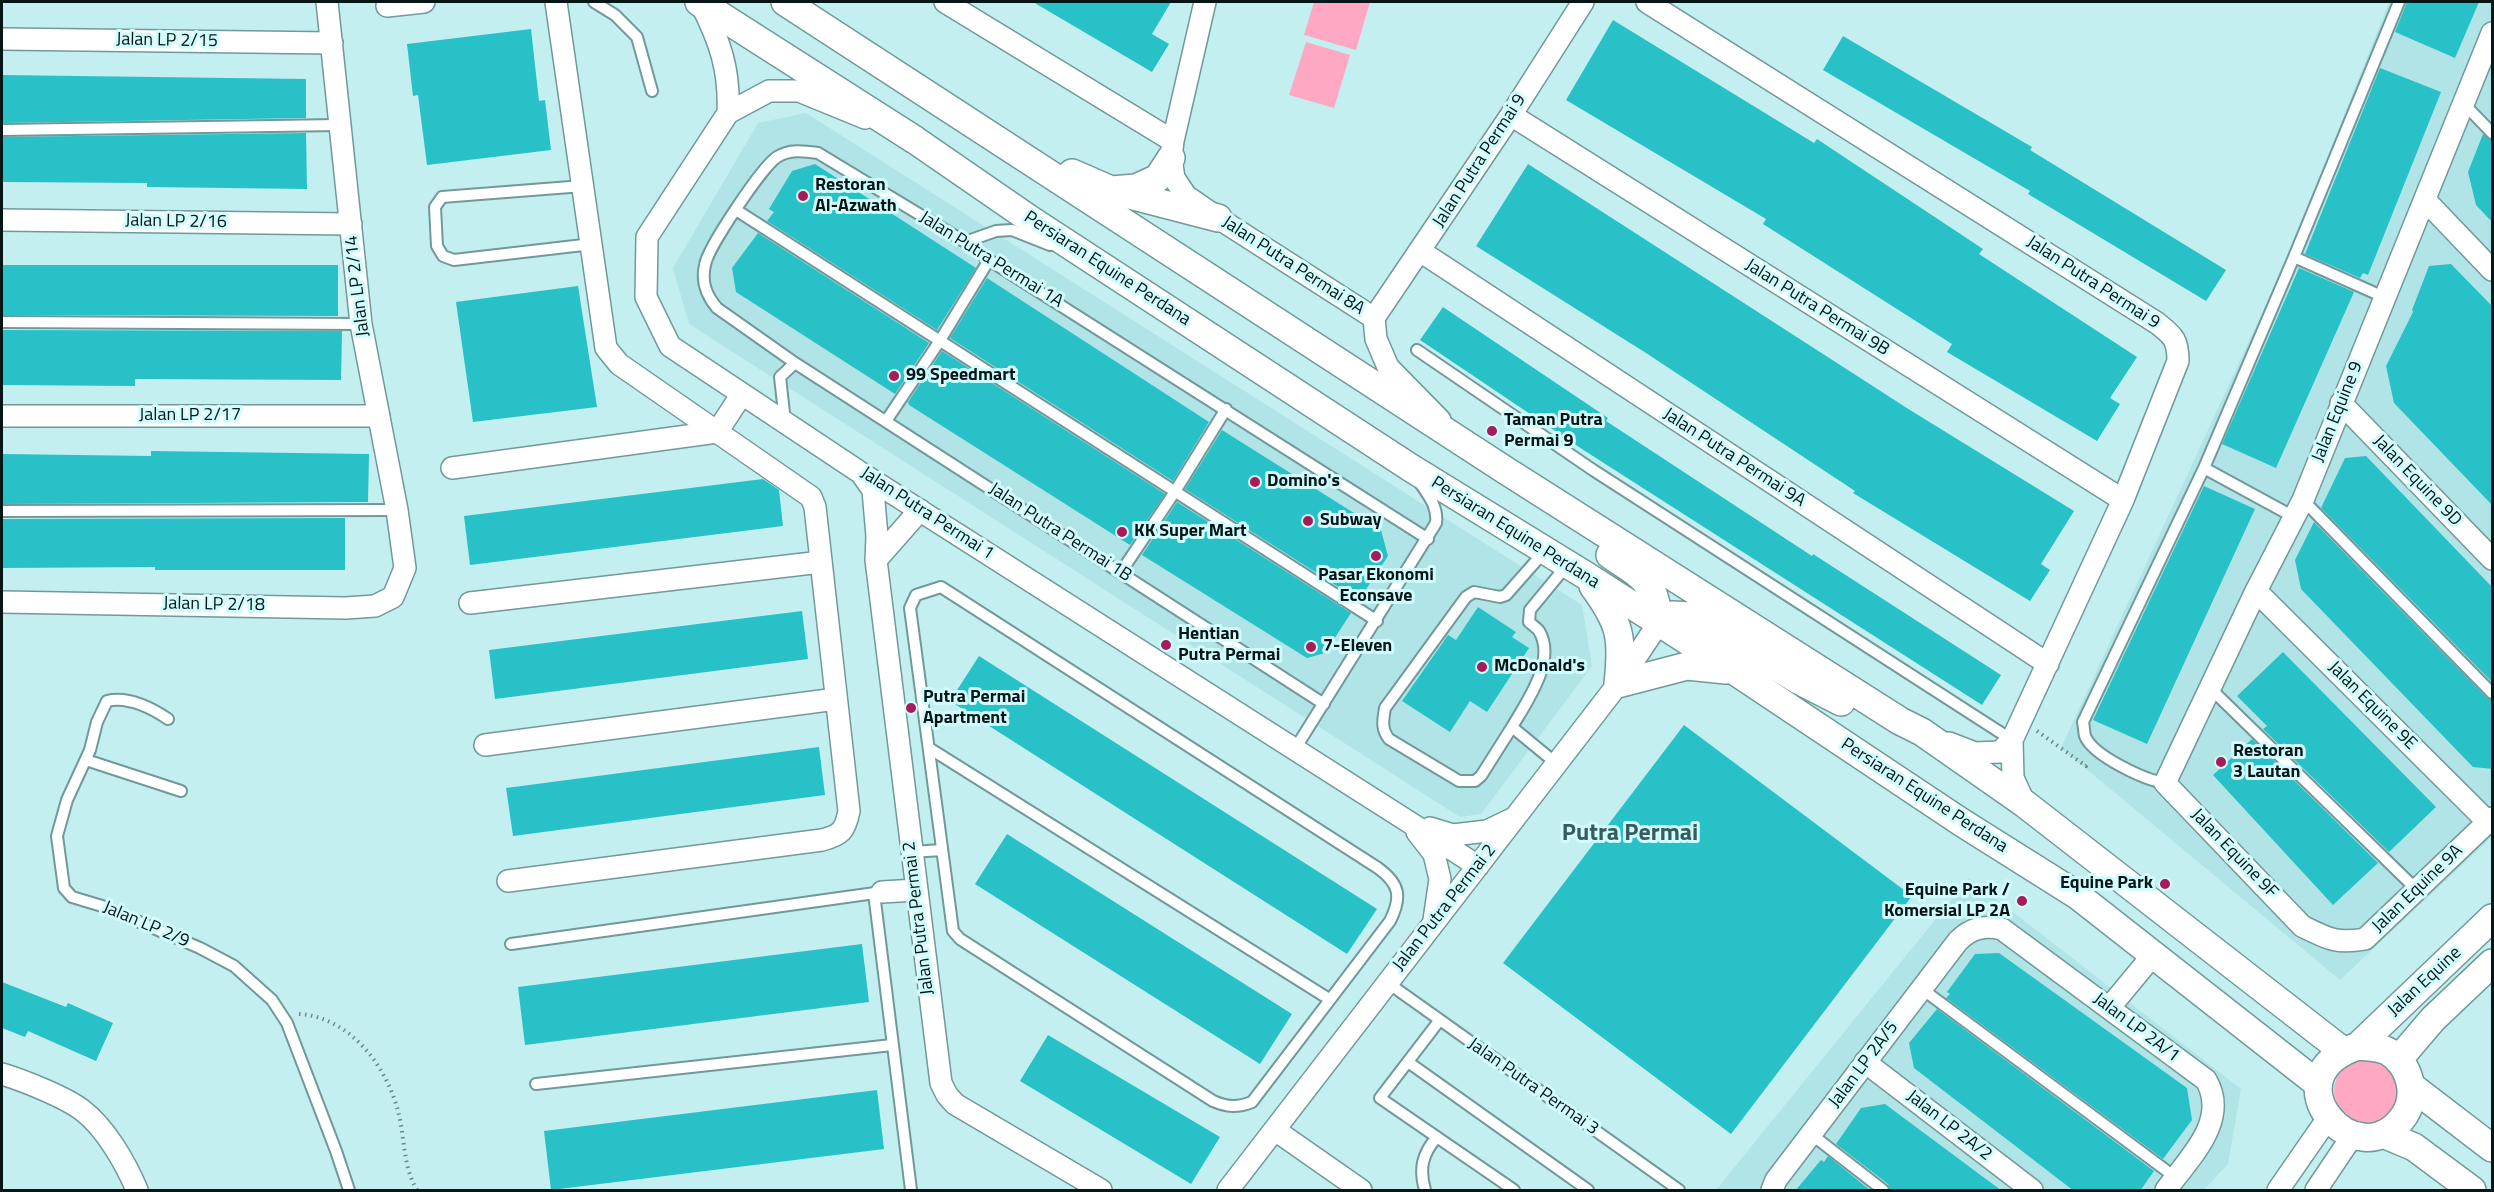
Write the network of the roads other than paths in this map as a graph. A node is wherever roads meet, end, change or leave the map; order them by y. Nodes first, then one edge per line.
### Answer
1 (327, 2) edge
2 (423, 2) edge
3 (556, 2) edge
4 (594, 2) edge
5 (700, 2) edge
6 (785, 2) edge
7 (945, 2) edge
8 (1205, 2) edge
9 (1583, 2) edge
10 (1647, 2) edge
11 (2399, 2) edge
12 (387, 6) dead end
13 (2493, 33) edge
14 (2, 39) edge
15 (332, 43) junction
16 (652, 91) dead end
17 (2464, 104) junction
18 (728, 113) junction
19 (1511, 115) junction
20 (340, 125) junction
21 (2, 130) edge
22 (2493, 133) edge
23 (915, 140) junction
24 (997, 140) junction
25 (1172, 149) junction
26 (583, 186) junction
27 (1111, 190) junction
28 (2425, 200) junction
29 (736, 210) junction
30 (1218, 218) junction
31 (2, 220) edge
32 (351, 224) junction
33 (965, 242) junction
34 (592, 244) junction
35 (1420, 251) junction
36 (1082, 253) junction
37 (2294, 257) junction
38 (989, 260) junction
39 (2493, 270) edge
40 (2386, 298) junction
41 (1374, 318) junction
42 (2, 322) edge
43 (361, 324) junction
44 (939, 342) junction
45 (1418, 350) dead end
46 (795, 363) junction
47 (742, 394) junction
48 (2341, 403) junction
49 (1226, 409) junction
50 (2, 416) edge
51 (379, 416) junction
52 (886, 421) junction
53 (786, 423) junction
54 (717, 432) junction
55 (1452, 435) junction
56 (452, 468) dead end
57 (1411, 468) junction
58 (2204, 468) junction
59 (1505, 470) junction
60 (861, 473) junction
61 (1174, 493) junction
62 (2123, 500) junction
63 (2299, 509) junction
64 (397, 510) junction
65 (920, 510) junction
66 (2, 511) edge
67 (1428, 539) junction
68 (1544, 552) junction
69 (2493, 559) edge
70 (876, 560) junction
71 (821, 562) junction
72 (405, 568) joint
73 (1576, 570) junction
74 (1121, 573) junction
75 (2256, 591) junction
76 (2, 602) edge
77 (470, 603) dead end
78 (1377, 621) junction
79 (1658, 624) junction
80 (2048, 664) junction
81 (1733, 670) junction
82 (1618, 684) junction
83 (2210, 688) junction
84 (2493, 693) edge
85 (836, 699) junction
86 (1324, 704) junction
87 (168, 719) dead end
88 (1512, 727) junction
89 (1911, 727) junction
90 (2013, 740) junction
91 (485, 745) dead end
92 (928, 748) junction
93 (1295, 749) junction
94 (86, 760) junction
95 (1557, 764) junction
96 (2165, 783) junction
97 (181, 791) dead end
98 (2025, 804) junction
99 (1515, 818) junction
100 (1407, 820) junction
101 (2490, 820) edge
102 (942, 850) junction
103 (911, 852) junction
104 (1478, 866) junction
105 (508, 881) dead end
106 (916, 890) junction
107 (2416, 890) junction
108 (878, 893) junction
109 (2493, 918) edge
110 (1434, 923) junction
111 (2302, 926) joint
112 (1958, 941) joint
113 (511, 944) dead end
114 (2153, 955) junction
115 (2493, 963) edge
116 (1388, 982) junction
117 (1922, 989) junction
118 (1329, 999) junction
119 (2109, 1008) junction
120 (1439, 1021) junction
121 (892, 1046) junction
122 (2350, 1048) junction
123 (2398, 1060) junction
124 (1408, 1062) junction
125 (1865, 1062) junction
126 (2, 1074) edge
127 (536, 1084) dead end
128 (2318, 1084) junction
129 (2411, 1086) junction
130 (2328, 1118) junction
131 (1275, 1130) junction
132 (1811, 1134) junction
133 (2383, 1134) junction
134 (2353, 1135) junction
135 (1437, 1137) junction
136 (2493, 1148) edge
137 (2170, 1184) edge
138 (908, 1190) edge
139 (137, 1191) edge
140 (349, 1191) edge
141 (1101, 1191) edge
142 (1228, 1191) edge
143 (1361, 1191) edge
144 (1425, 1191) edge
145 (1514, 1191) edge
146 (1588, 1191) edge
147 (1679, 1191) edge
148 (1772, 1191) edge
149 (1883, 1191) edge
150 (2032, 1191) edge
151 (2278, 1191) edge
152 (2316, 1191) edge
153 (2472, 1191) edge

1 - 15 street, Jalan LP 2/14
2 - 12 street
3 - 26 street
4 - 16 lane
5 - 18 street
5 - 23 street, Persiaran Equine Perdana
6 - 24 street
7 - 25 street
8 - 25 street
9 - 19 street, Jalan Putra Permai 9
10 - 62 street, Jalan Putra Permai 9
11 - 37 lane
13 - 17 street, Jalan Equine 9
14 - 15 street, Jalan LP 2/15
15 - 20 street, Jalan LP 2/14
17 - 22 lane
17 - 28 street, Jalan Equine 9
18 - 23 street, Jalan Putra Permai 1
18 - 47 street, Jalan Putra Permai 1
19 - 35 street, Jalan Putra Permai 9
19 - 62 street, Jalan Putra Permai 9B
20 - 21 lane
20 - 32 street, Jalan LP 2/14
23 - 36 street, Persiaran Equine Perdana
24 - 27 street
24 - 55 street
25 - 27 street
25 - 30 street, Jalan Putra Permai 8A
26 - 34 street
26 - 34 lane
27 - 30 street
28 - 39 street
28 - 40 street, Jalan Equine 9
29 - 33 lane, Jalan Putra Permai 1A
29 - 44 lane
29 - 46 lane, Jalan Putra Permai 1A
30 - 41 street, Jalan Putra Permai 8A
31 - 32 street, Jalan LP 2/16
32 - 43 street, Jalan LP 2/14
33 - 36 lane
33 - 38 lane, Jalan Putra Permai 1A
34 - 54 street
35 - 41 street, Jalan Putra Permai 9
35 - 80 street, Jalan Putra Permai 9A
36 - 57 street, Persiaran Equine Perdana
37 - 40 lane
37 - 58 lane
38 - 44 lane
38 - 49 lane, Jalan Putra Permai 1A
40 - 48 street, Jalan Equine 9
41 - 55 street, Jalan Putra Permai 8A
42 - 43 lane
43 - 51 street, Jalan LP 2/14
44 - 52 lane
44 - 61 lane
45 - 90 lane
46 - 52 lane, Jalan Putra Permai 1B
46 - 53 lane
47 - 53 street, Jalan Putra Permai 1
47 - 54 street
48 - 63 street, Jalan Equine 9
48 - 69 street, Jalan Equine 9D
49 - 61 lane
49 - 67 lane, Jalan Putra Permai 1A
50 - 51 street, Jalan LP 2/17
51 - 64 street, Jalan LP 2/14
52 - 74 lane, Jalan Putra Permai 1B
53 - 60 street, Jalan Putra Permai 1
54 - 56 street
54 - 71 street
55 - 59 street
57 - 67 lane
57 - 68 street, Persiaran Equine Perdana
58 - 63 lane
58 - 96 lane
59 - 79 street
59 - 89 street
60 - 65 street, Jalan Putra Permai 1
60 - 70 street, Jalan Putra Permai 2
61 - 74 lane
61 - 78 lane
62 - 80 street, Jalan Putra Permai 9
63 - 75 street, Jalan Equine 9
63 - 84 lane
64 - 66 lane
64 - 72 street, Jalan LP 2/14
65 - 70 street
65 - 93 street, Jalan Putra Permai 1
67 - 78 lane
68 - 73 street, Persiaran Equine Perdana
68 - 88 lane
70 - 103 street, Jalan Putra Permai 2
71 - 77 street
71 - 85 street
72 - 76 street, Jalan LP 2/18
73 - 79 street, Persiaran Equine Perdana
73 - 82 street
73 - 88 lane
74 - 86 lane, Jalan Putra Permai 1B
75 - 83 street, Jalan Equine 9
75 - 101 street, Jalan Equine 9E
78 - 86 lane
79 - 81 street, Persiaran Equine Perdana
79 - 82 street, Jalan Putra Permai 2
79 - 89 street
80 - 90 street, Jalan Putra Permai 9
81 - 82 street
81 - 114 street, Persiaran Equine Perdana
82 - 95 street, Jalan Putra Permai 2
83 - 96 street, Jalan Equine 9
83 - 107 lane
85 - 91 street
85 - 105 street
86 - 93 lane
87 - 94 lane, Jalan LP 2/9
88 - 95 lane
89 - 90 street
89 - 98 street
90 - 98 street
92 - 102 lane
92 - 118 lane
92 - 118 lane
93 - 100 street, Jalan Putra Permai 1
94 - 97 lane
94 - 140 lane, Jalan LP 2/9
95 - 99 street, Jalan Putra Permai 2
96 - 111 street, Jalan Equine 9F
98 - 122 street
99 - 100 street, Jalan Putra Permai 1
99 - 104 street, Jalan Putra Permai 2
100 - 104 street, Jalan Putra Permai 1
100 - 110 street, Jalan Putra Permai 1
101 - 107 street, Jalan Equine 9A
102 - 103 lane
102 - 118 lane
103 - 106 street, Jalan Putra Permai 2
104 - 110 street, Jalan Putra Permai 2
106 - 108 street
106 - 141 street, Jalan Putra Permai 2
107 - 111 street, Jalan Equine 9A
108 - 113 lane
108 - 121 lane
109 - 122 street, Jalan Equine
110 - 116 street, Jalan Putra Permai 2
112 - 117 street, Jalan LP 2A/5
112 - 119 street, Jalan LP 2A/1
114 - 119 street
114 - 128 street, Persiaran Equine Perdana
115 - 123 street, Jalan Equine
116 - 120 lane, Jalan Putra Permai 3
116 - 131 street, Jalan Putra Permai 2
117 - 125 street, Jalan LP 2A/5
117 - 137 lane
119 - 137 street, Jalan LP 2A/1
120 - 124 lane
120 - 147 lane, Jalan Putra Permai 3
121 - 127 lane
121 - 138 lane
122 - 123 street
122 - 128 street
123 - 129 street
124 - 135 lane
124 - 146 lane
125 - 132 street, Jalan LP 2A/5
125 - 150 street, Jalan LP 2A/2
126 - 139 street
128 - 130 street
129 - 133 street
129 - 136 street
130 - 134 street
130 - 151 street
131 - 142 street, Jalan Putra Permai 2
131 - 143 street
132 - 148 street, Jalan LP 2A/5
132 - 149 lane
133 - 134 street
133 - 153 street
134 - 152 street
135 - 144 lane
135 - 145 lane

